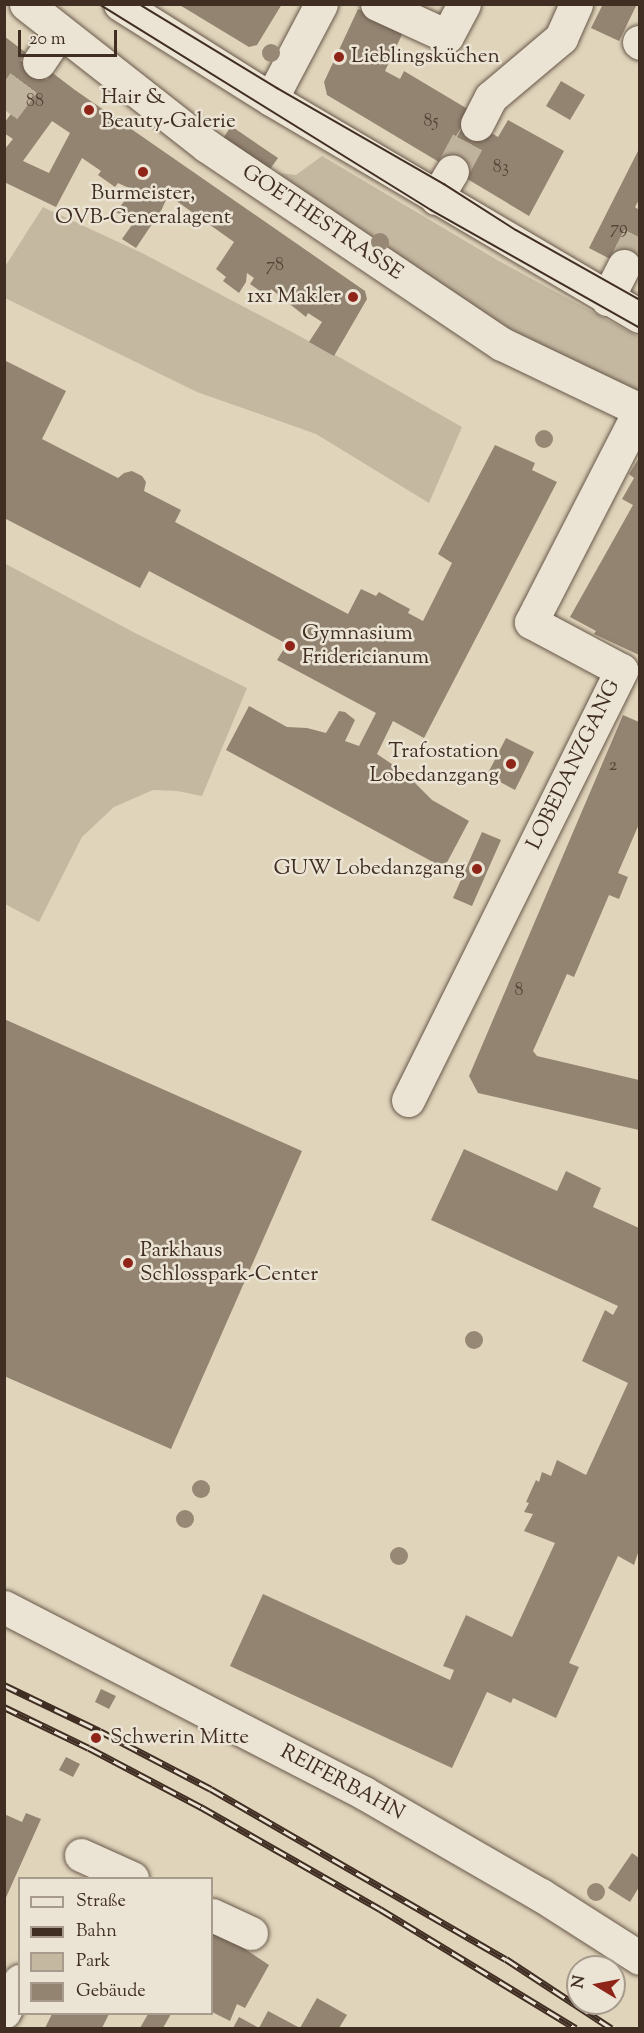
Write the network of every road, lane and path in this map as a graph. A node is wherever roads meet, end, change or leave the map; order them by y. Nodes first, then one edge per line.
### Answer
1 (26, 4) edge
2 (120, 4) edge
3 (321, 4) edge
4 (377, 4) edge
5 (464, 4) edge
6 (576, 4) edge
7 (60, 31) junction
8 (39, 62) tunnel mouth
9 (271, 99) junction
10 (477, 124) tunnel mouth
11 (624, 266) tunnel mouth
12 (608, 299) junction
13 (639, 316) edge
14 (639, 410) edge
15 (408, 1100) dead end
16 (4, 1607) edge
17 (78, 1861) edge
18 (129, 1877) edge
19 (213, 1915) edge
20 (251, 1934) dead end
21 (639, 1958) edge
22 (18, 1985) edge
23 (4, 2012) edge

1 - 7 street, GOETHESTRASSE
2 - 9 street
3 - 9 street
4 - 5 street
6 - 10 street
7 - 8 street
7 - 14 street, GOETHESTRASSE
9 - 12 street
11 - 12 street
12 - 13 street
14 - 15 street, LOBEDANZGANG
16 - 21 street, REIFERBAHN
17 - 18 street
19 - 20 street
22 - 23 street

